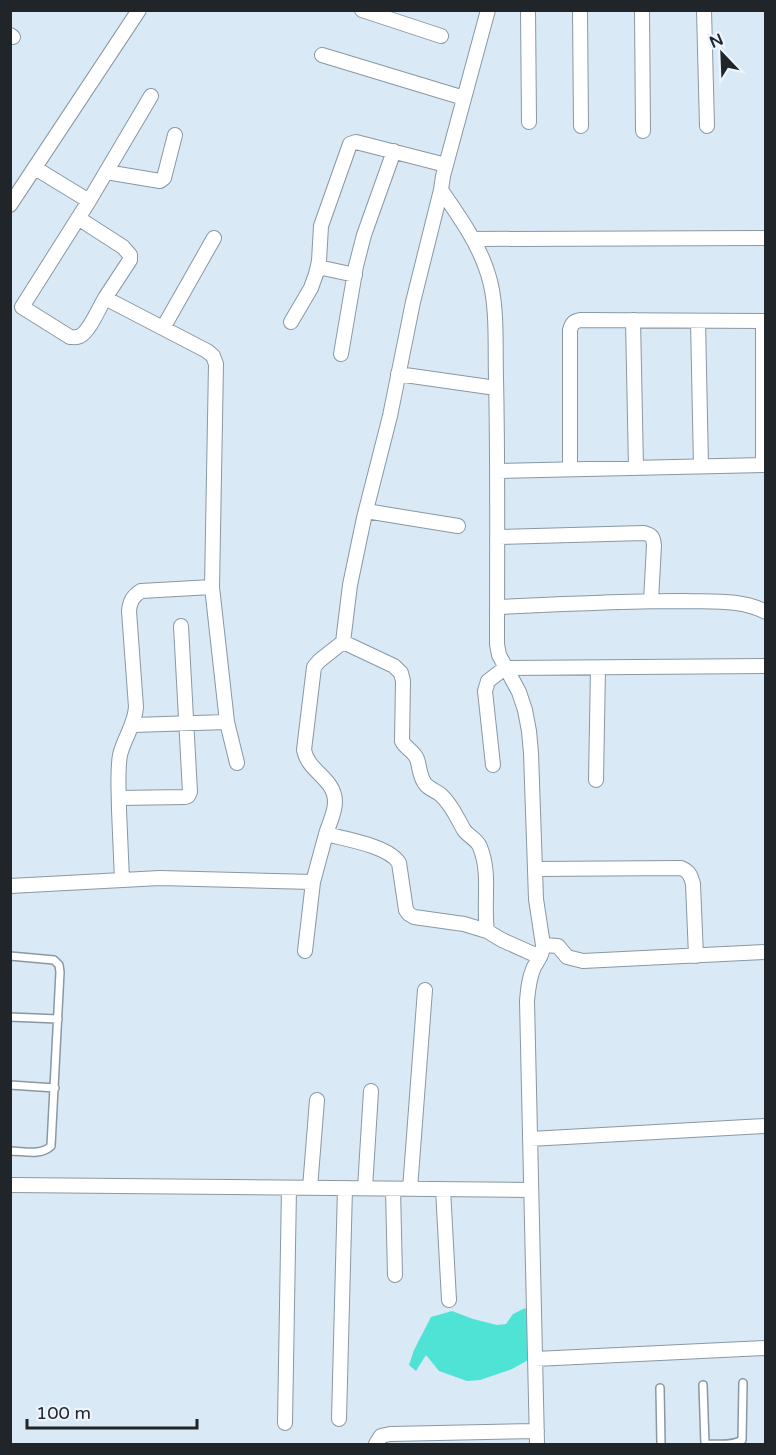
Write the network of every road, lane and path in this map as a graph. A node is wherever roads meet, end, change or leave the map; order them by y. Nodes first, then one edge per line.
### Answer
1 (139, 10) edge
2 (362, 10) edge
3 (488, 10) edge
4 (528, 10) edge
5 (580, 10) edge
6 (642, 10) edge
7 (704, 10) edge
8 (441, 36) dead end
9 (322, 55) dead end
10 (151, 96) dead end
11 (464, 98) junction
12 (529, 122) dead end
13 (581, 126) dead end
14 (707, 126) dead end
15 (643, 131) dead end
16 (175, 135) dead end
17 (394, 151) junction
18 (446, 165) junction
19 (35, 168) junction
20 (106, 172) junction
21 (441, 190) junction
22 (89, 201) junction
23 (10, 205) edge
24 (78, 218) junction
25 (214, 238) dead end
26 (765, 238) edge
27 (473, 239) junction
28 (318, 267) junction
29 (355, 275) junction
30 (105, 298) junction
31 (16, 304) edge
32 (633, 320) junction
33 (698, 321) junction
34 (764, 321) edge
35 (291, 322) dead end
36 (163, 328) junction
37 (342, 354) dead end
38 (398, 374) junction
39 (496, 388) junction
40 (764, 465) edge
41 (701, 466) junction
42 (636, 468) junction
43 (570, 470) junction
44 (497, 471) junction
45 (366, 511) junction
46 (458, 526) dead end
47 (497, 537) junction
48 (212, 587) junction
49 (651, 601) junction
50 (497, 606) junction
51 (765, 612) edge
52 (181, 626) dead end
53 (343, 642) junction
54 (765, 666) edge
55 (505, 668) junction
56 (598, 668) junction
57 (227, 722) junction
58 (186, 724) junction
59 (133, 725) junction
60 (237, 763) dead end
61 (493, 765) dead end
62 (596, 780) dead end
63 (119, 798) junction
64 (326, 834) junction
65 (535, 869) junction
66 (122, 880) junction
67 (313, 882) junction
68 (10, 886) edge
69 (487, 931) junction
70 (305, 951) dead end
71 (542, 951) junction
72 (765, 952) edge
73 (696, 956) junction
74 (10, 957) edge
75 (425, 990) dead end
76 (10, 1017) edge
77 (58, 1019) junction
78 (10, 1085) edge
79 (55, 1088) junction
80 (371, 1091) dead end
81 (317, 1100) dead end
82 (765, 1125) edge
83 (530, 1139) junction
84 (10, 1151) edge
85 (10, 1185) edge
86 (289, 1188) junction
87 (310, 1188) junction
88 (345, 1188) junction
89 (365, 1188) junction
90 (393, 1189) junction
91 (410, 1189) junction
92 (443, 1189) junction
93 (531, 1190) junction
94 (396, 1275) dead end
95 (449, 1300) dead end
96 (765, 1348) edge
97 (535, 1359) junction
98 (743, 1383) dead end
99 (703, 1385) dead end
100 (660, 1388) dead end
101 (339, 1419) dead end
102 (285, 1423) dead end
103 (537, 1438) edge
104 (376, 1444) edge
105 (661, 1444) edge
106 (706, 1444) edge

1 - 19 street
2 - 8 street
3 - 11 street
4 - 12 street
5 - 13 street
6 - 15 street
7 - 14 street
9 - 11 street
10 - 20 street
11 - 18 street
16 - 20 street
17 - 18 street
17 - 28 street
17 - 29 street
18 - 21 street
19 - 22 street
19 - 23 street
20 - 22 street
21 - 27 street
21 - 38 street
22 - 24 street
24 - 30 street
24 - 31 street
25 - 36 street
26 - 27 street
27 - 39 street
28 - 29 street
28 - 35 street
29 - 37 street
30 - 31 street
30 - 36 street
32 - 33 street
32 - 42 street
32 - 43 street
33 - 34 street
33 - 41 street
34 - 40 street
36 - 48 street
38 - 39 street
38 - 45 street
39 - 44 street
40 - 41 street
41 - 42 street
42 - 43 street
43 - 44 street
44 - 47 street
45 - 46 street
45 - 53 street
47 - 49 street
47 - 50 street
48 - 57 street
48 - 59 street
49 - 50 street
49 - 51 street
50 - 55 street
52 - 58 street
53 - 64 street
53 - 69 street
54 - 56 street
55 - 56 street
55 - 61 street
55 - 65 street
56 - 62 street
57 - 58 street
57 - 60 street
58 - 59 street
58 - 63 street
59 - 63 street
63 - 66 street
64 - 67 street
64 - 69 street
65 - 71 street
65 - 73 street
66 - 67 street
66 - 68 street
67 - 70 street
69 - 71 street
71 - 73 street
71 - 83 street
72 - 73 street
74 - 77 lane
75 - 91 street
76 - 77 lane
77 - 79 lane
78 - 79 lane
79 - 84 lane
80 - 89 street
81 - 87 street
82 - 83 street
83 - 93 street
85 - 86 street
86 - 87 street
86 - 102 street
87 - 88 street
88 - 89 street
88 - 101 street
89 - 90 street
90 - 91 street
90 - 94 street
91 - 92 street
92 - 93 street
92 - 95 street
93 - 97 street
96 - 97 street
97 - 103 street
98 - 106 lane
99 - 106 lane
100 - 105 lane
103 - 104 street

